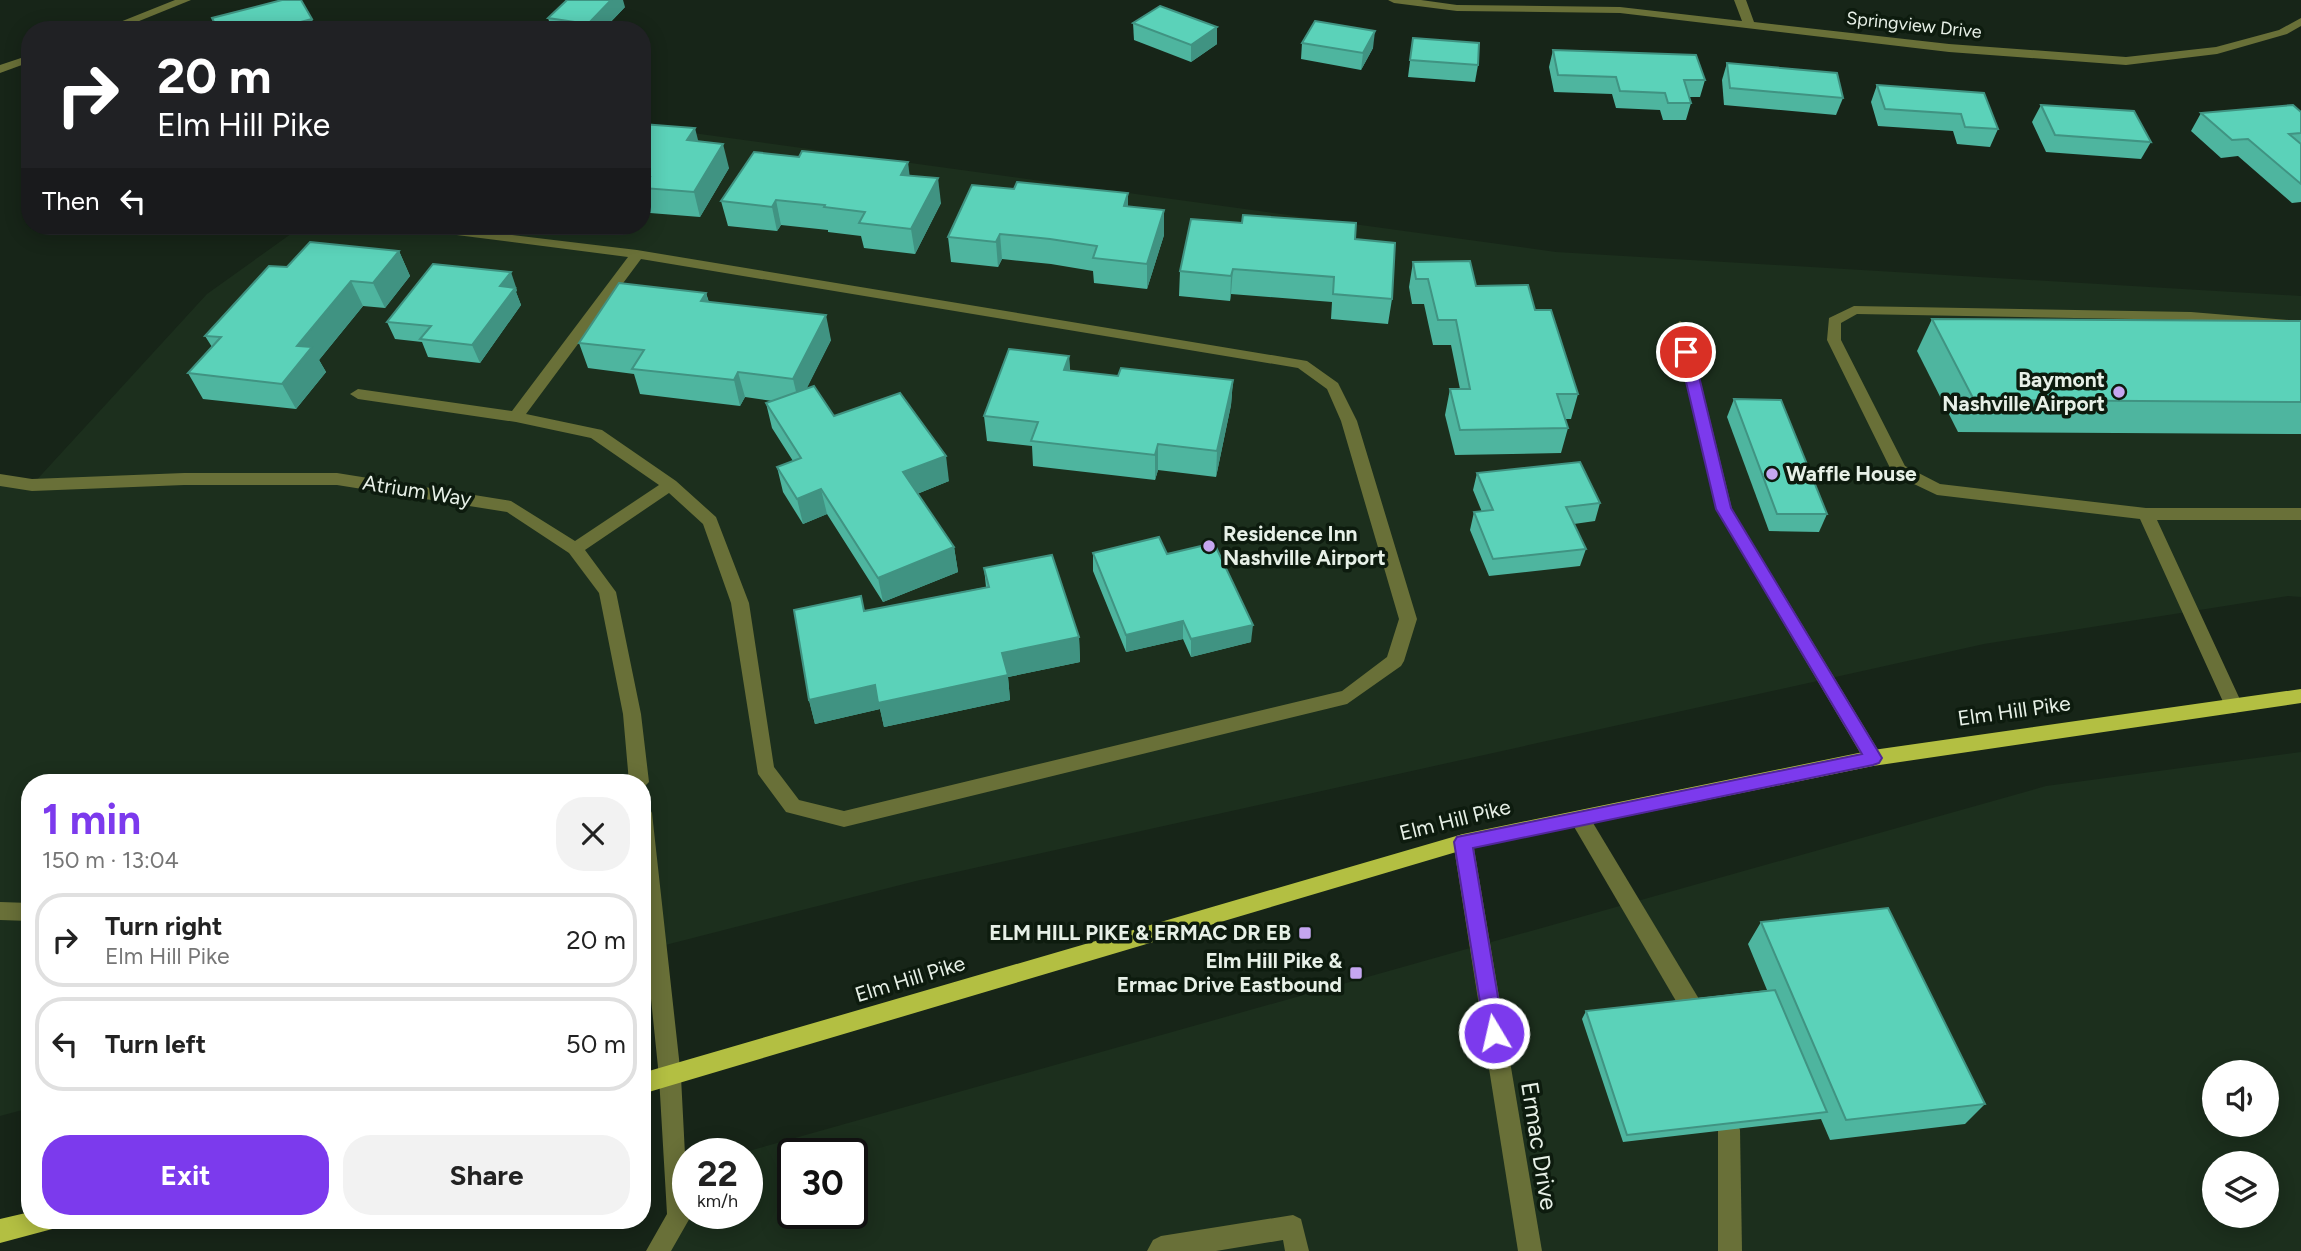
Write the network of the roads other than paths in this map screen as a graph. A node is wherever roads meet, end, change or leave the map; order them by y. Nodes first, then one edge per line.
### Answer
1 (185, 0) edge
2 (1394, 0) edge
3 (1740, 0) edge
4 (130, 21) edge
5 (2301, 22) edge
6 (1749, 23) junction
7 (21, 61) edge
8 (0, 69) edge
9 (488, 235) edge
10 (637, 254) junction
11 (1680, 326) dead end
12 (2301, 326) edge
13 (358, 394) dead end
14 (516, 417) junction
15 (0, 480) edge
16 (670, 485) junction
17 (2146, 514) junction
18 (2301, 514) edge
19 (575, 549) junction
20 (2301, 696) edge
21 (2234, 706) junction
22 (1873, 758) junction
23 (638, 774) edge
24 (1580, 819) junction
25 (1463, 842) junction
26 (651, 898) edge
27 (0, 911) edge
28 (21, 912) edge
29 (1691, 1006) edge
30 (670, 1077) junction
31 (651, 1082) edge
32 (1729, 1130) edge
33 (21, 1226) edge
34 (0, 1231) edge
35 (658, 1251) edge
36 (1159, 1251) edge
37 (1297, 1251) edge
38 (1530, 1251) edge
39 (1730, 1251) edge

1 - 4 street
2 - 6 street, Springview Drive
3 - 6 street
5 - 6 street, Springview Drive
7 - 8 street
9 - 10 street
10 - 14 street
10 - 16 street
11 - 22 street
12 - 17 street
13 - 14 street
14 - 16 street
15 - 19 street, Atrium Way
16 - 19 street
17 - 18 street
17 - 21 street
19 - 23 street, Atrium Way
20 - 21 main road, Elm Hill Pike
21 - 22 main road, Elm Hill Pike
22 - 24 main road, Elm Hill Pike
24 - 25 main road, Elm Hill Pike
24 - 29 street
25 - 30 main road, Elm Hill Pike
25 - 38 street, Ermac Drive
26 - 30 street
27 - 28 street
30 - 31 main road, Elm Hill Pike
30 - 35 street
32 - 39 street
33 - 34 main road
36 - 37 street

